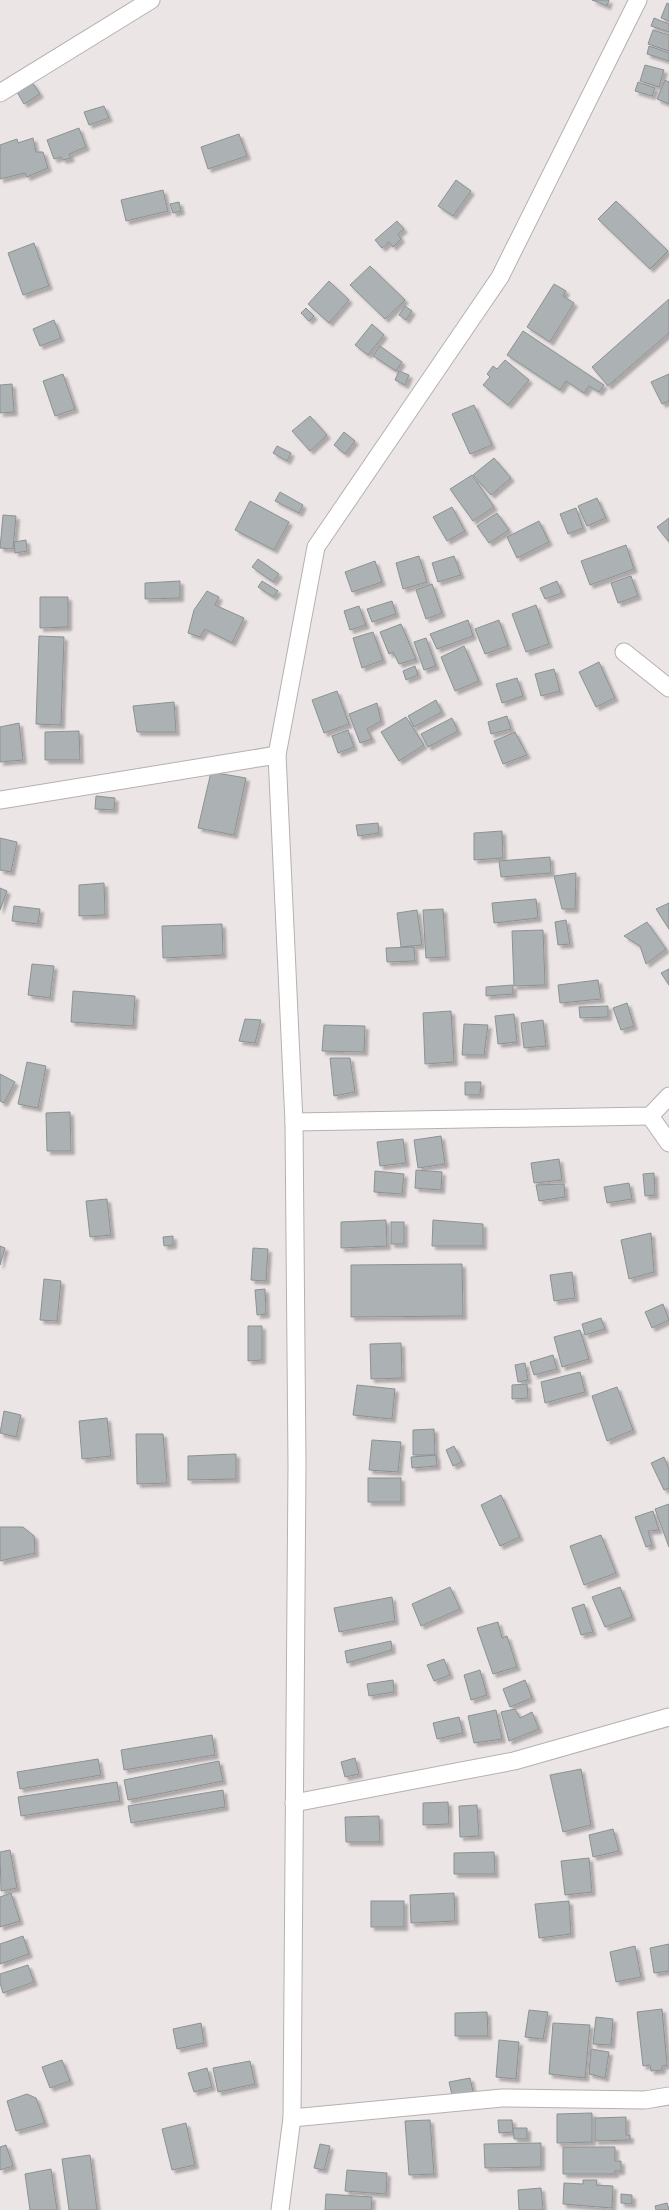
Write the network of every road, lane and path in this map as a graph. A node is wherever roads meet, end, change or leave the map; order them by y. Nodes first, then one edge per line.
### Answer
1 (151, 0) edge
2 (638, 0) edge
3 (0, 93) edge
4 (624, 652) dead end
5 (669, 688) edge
6 (277, 755) junction
7 (0, 800) edge
8 (669, 1096) edge
9 (650, 1116) junction
10 (294, 1122) junction
11 (669, 1143) edge
12 (669, 1717) edge
13 (294, 1804) junction
14 (669, 2096) edge
15 (292, 2118) junction
16 (280, 2210) edge

1 - 3 street
2 - 6 street
4 - 5 street
6 - 7 street
6 - 10 street
8 - 9 street
9 - 10 street
9 - 11 street
10 - 13 street
12 - 13 street
13 - 15 street
14 - 15 street
15 - 16 street

